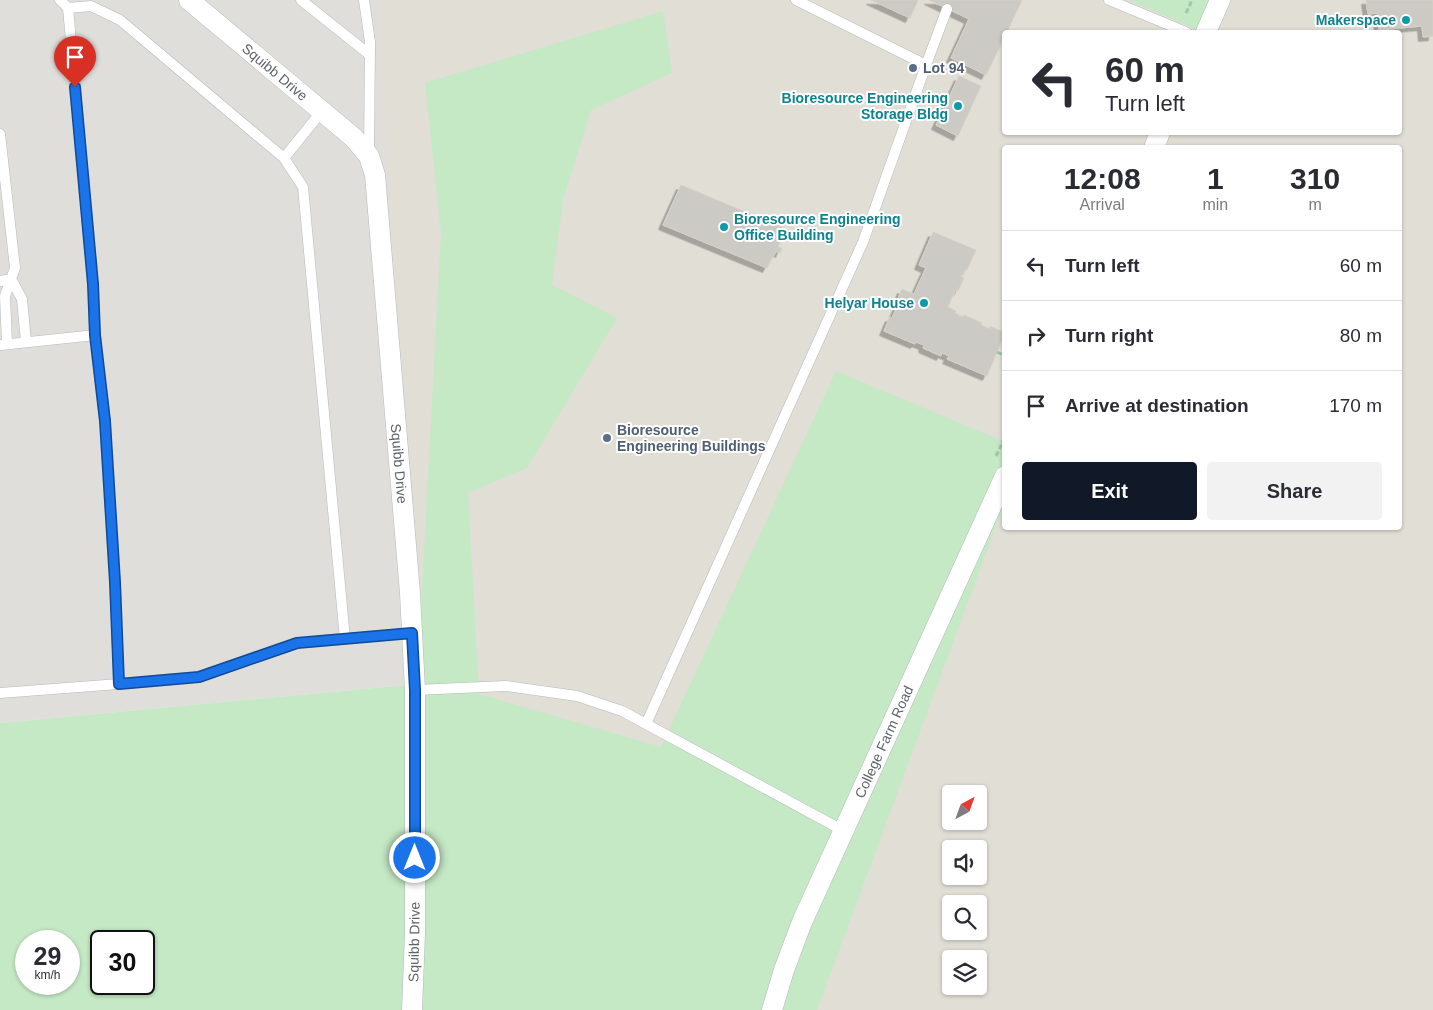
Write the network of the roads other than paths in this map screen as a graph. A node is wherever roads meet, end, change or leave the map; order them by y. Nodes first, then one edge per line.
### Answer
1 (189, 0) edge
2 (301, 0) edge
3 (364, 0) edge
4 (796, 0) edge
5 (1108, 0) edge
6 (1220, 0) edge
7 (64, 4) edge
8 (947, 8) dead end
9 (1181, 30) edge
10 (1207, 30) edge
11 (370, 55) junction
12 (926, 65) junction
13 (322, 111) junction
14 (0, 134) edge
15 (369, 156) junction
16 (284, 158) junction
17 (11, 279) junction
18 (0, 281) edge
19 (95, 335) junction
20 (26, 342) junction
21 (3, 344) edge
22 (1002, 483) edge
23 (412, 633) junction
24 (345, 639) junction
25 (119, 684) junction
26 (415, 690) junction
27 (0, 693) edge
28 (646, 724) junction
29 (844, 831) junction
30 (412, 1010) edge
31 (772, 1010) edge

1 - 13 street, Squibb Drive
2 - 11 lane
3 - 11 lane
4 - 12 lane
5 - 9 lane
6 - 10 street
7 - 16 lane
7 - 19 lane
8 - 12 lane
11 - 15 lane
12 - 28 lane
13 - 15 street, Squibb Drive
13 - 16 lane
14 - 17 lane
15 - 23 street, Squibb Drive
16 - 24 lane
17 - 18 lane
17 - 20 lane
17 - 21 lane
19 - 20 lane
19 - 25 lane
20 - 21 lane
22 - 29 street, College Farm Road
23 - 24 lane
23 - 26 street, Squibb Drive
24 - 25 lane
25 - 27 lane
26 - 28 lane
26 - 30 street, Squibb Drive
28 - 29 lane
29 - 31 street, College Farm Road

